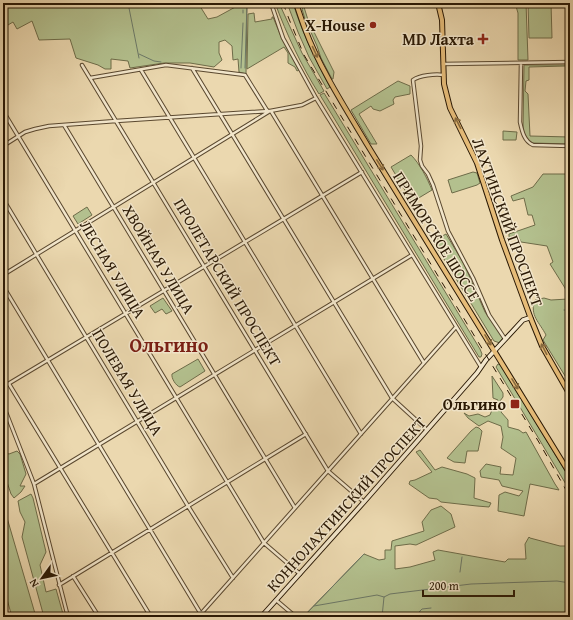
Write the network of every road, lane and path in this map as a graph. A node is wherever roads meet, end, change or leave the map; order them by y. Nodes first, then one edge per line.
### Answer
1 (271, 3) edge
2 (296, 3) edge
3 (438, 3) edge
4 (570, 62) edge
5 (521, 63) junction
6 (444, 64) junction
7 (82, 65) dead end
8 (192, 68) junction
9 (141, 70) junction
10 (444, 75) junction
11 (90, 78) junction
12 (316, 98) junction
13 (3, 111) edge
14 (269, 112) junction
15 (220, 114) junction
16 (170, 117) junction
17 (116, 120) junction
18 (64, 125) junction
19 (232, 134) junction
20 (18, 136) junction
21 (3, 146) edge
22 (570, 146) edge
23 (194, 158) junction
24 (362, 172) junction
25 (154, 182) junction
26 (322, 196) junction
27 (3, 199) edge
28 (114, 207) junction
29 (284, 219) junction
30 (75, 230) junction
31 (245, 242) junction
32 (36, 254) junction
33 (412, 255) junction
34 (204, 266) junction
35 (3, 275) edge
36 (373, 279) junction
37 (3, 286) edge
38 (164, 291) junction
39 (334, 302) junction
40 (126, 314) junction
41 (531, 319) junction
42 (295, 326) junction
43 (456, 327) junction
44 (87, 337) junction
45 (505, 339) junction
46 (255, 350) junction
47 (494, 351) junction
48 (48, 360) junction
49 (424, 363) junction
50 (481, 367) junction
51 (215, 374) junction
52 (9, 384) junction
53 (3, 387) edge
54 (570, 395) edge
55 (176, 398) junction
56 (392, 398) junction
57 (3, 402) edge
58 (138, 421) junction
59 (428, 430) junction
60 (306, 434) junction
61 (361, 434) junction
62 (99, 445) junction
63 (266, 458) junction
64 (60, 468) junction
65 (328, 471) junction
66 (570, 474) edge
67 (227, 482) junction
68 (34, 484) junction
69 (364, 502) junction
70 (188, 506) junction
71 (295, 508) junction
72 (150, 529) junction
73 (264, 543) junction
74 (112, 553) junction
75 (300, 574) junction
76 (73, 576) junction
77 (233, 578) junction
78 (59, 585) junction
79 (276, 600) junction
80 (201, 614) junction
81 (68, 617) edge
82 (99, 617) edge
83 (151, 617) edge
84 (198, 617) edge
85 (204, 617) edge
86 (261, 617) edge
87 (296, 617) edge

1 - 12 street
2 -> 47 main road, ПРИМОРСКОЕ ШОССЕ
3 - 6 main road, ЛАХТИНСКИЙ ПРОСПЕКТ
4 - 5 street
5 - 6 street
5 - 22 street
6 - 10 main road, ЛАХТИНСКИЙ ПРОСПЕКТ
7 - 11 street, ПРОЛЕТАРСКИЙ ПРОСПЕКТ
8 - 9 street
8 - 14 street
8 - 15 street
9 - 11 street
9 - 16 street
41 -> 10 main road, ЛАХТИНСКИЙ ПРОСПЕКТ
10 - 45 street
11 - 17 street, ПРОЛЕТАРСКИЙ ПРОСПЕКТ
12 - 14 street
12 - 24 street
13 - 20 street, ЛЕСНАЯ УЛИЦА
14 - 15 street
14 - 19 street
14 - 26 street
15 - 16 street
15 - 19 street
16 - 17 street
16 - 23 street
17 - 18 street
17 - 25 street, ПРОЛЕТАРСКИЙ ПРОСПЕКТ
18 - 20 street
18 - 28 street, ХВОЙНАЯ УЛИЦА
19 - 23 street
19 - 29 street
20 - 21 street
20 - 30 street, ЛЕСНАЯ УЛИЦА
23 - 25 street
23 - 31 street
24 - 26 street
24 - 33 street
25 - 28 street
25 - 34 street, ПРОЛЕТАРСКИЙ ПРОСПЕКТ
26 - 29 street
26 - 36 street
27 - 32 street, ПОЛЕВАЯ УЛИЦА
28 - 30 street
28 - 38 street, ХВОЙНАЯ УЛИЦА
29 - 31 street
29 - 39 street
30 - 32 street
30 - 40 street, ЛЕСНАЯ УЛИЦА
31 - 34 street
31 - 42 street
32 - 35 street
32 - 44 street, ПОЛЕВАЯ УЛИЦА
33 - 36 street
33 - 43 street
34 - 38 street
34 - 46 street, ПРОЛЕТАРСКИЙ ПРОСПЕКТ
36 - 39 street
36 - 49 street
37 - 48 street
38 - 40 street
38 - 51 street, ХВОЙНАЯ УЛИЦА
39 - 42 street
39 - 56 street
40 - 44 street
40 - 55 street, ЛЕСНАЯ УЛИЦА
41 - 45 main road, КОННОЛАХТИНСКИЙ ПРОСПЕКТ
54 -> 41 main road, ЛАХТИНСКИЙ ПРОСПЕКТ
42 - 46 street
42 - 61 street
43 - 49 street
43 - 50 street
44 - 48 street
44 - 58 street, ПОЛЕВАЯ УЛИЦА
45 - 47 main road, КОННОЛАХТИНСКИЙ ПРОСПЕКТ
46 - 51 street
46 - 60 street, ПРОЛЕТАРСКИЙ ПРОСПЕКТ
47 - 50 main road, КОННОЛАХТИНСКИЙ ПРОСПЕКТ
47 -> 66 main road, ПРИМОРСКОЕ ШОССЕ
48 - 52 street
48 - 62 street
49 - 56 street
50 - 59 main road, КОННОЛАХТИНСКИЙ ПРОСПЕКТ
51 - 55 street
51 - 63 street, ХВОЙНАЯ УЛИЦА
52 - 53 street
52 - 64 street
55 - 58 street
55 - 67 street, ЛЕСНАЯ УЛИЦА
56 - 59 street
56 - 61 street
57 - 68 street
58 - 62 street
58 - 70 street, ПОЛЕВАЯ УЛИЦА
59 - 69 main road, КОННОЛАХТИНСКИЙ ПРОСПЕКТ
60 - 63 street
60 - 65 street, ПРОЛЕТАРСКИЙ ПРОСПЕКТ
61 - 65 street
62 - 64 street
62 - 72 street
63 - 67 street
63 - 71 street, ХВОЙНАЯ УЛИЦА
64 - 68 street
64 - 74 street
65 - 69 street, ПРОЛЕТАРСКИЙ ПРОСПЕКТ
65 - 71 street
67 - 70 street
67 - 73 street, ЛЕСНАЯ УЛИЦА
68 - 78 street
69 - 75 main road, КОННОЛАХТИНСКИЙ ПРОСПЕКТ
70 - 72 street
70 - 77 street, ПОЛЕВАЯ УЛИЦА
71 - 73 street
72 - 74 street
72 - 80 street
73 - 75 street, ЛЕСНАЯ УЛИЦА
73 - 77 street
74 - 76 street
74 - 83 street
75 - 79 main road, КОННОЛАХТИНСКИЙ ПРОСПЕКТ
76 - 78 street
76 - 82 street
77 - 80 street
78 - 81 street
79 - 86 main road, КОННОЛАХТИНСКИЙ ПРОСПЕКТ
79 - 87 street
80 - 84 street
80 - 85 street

